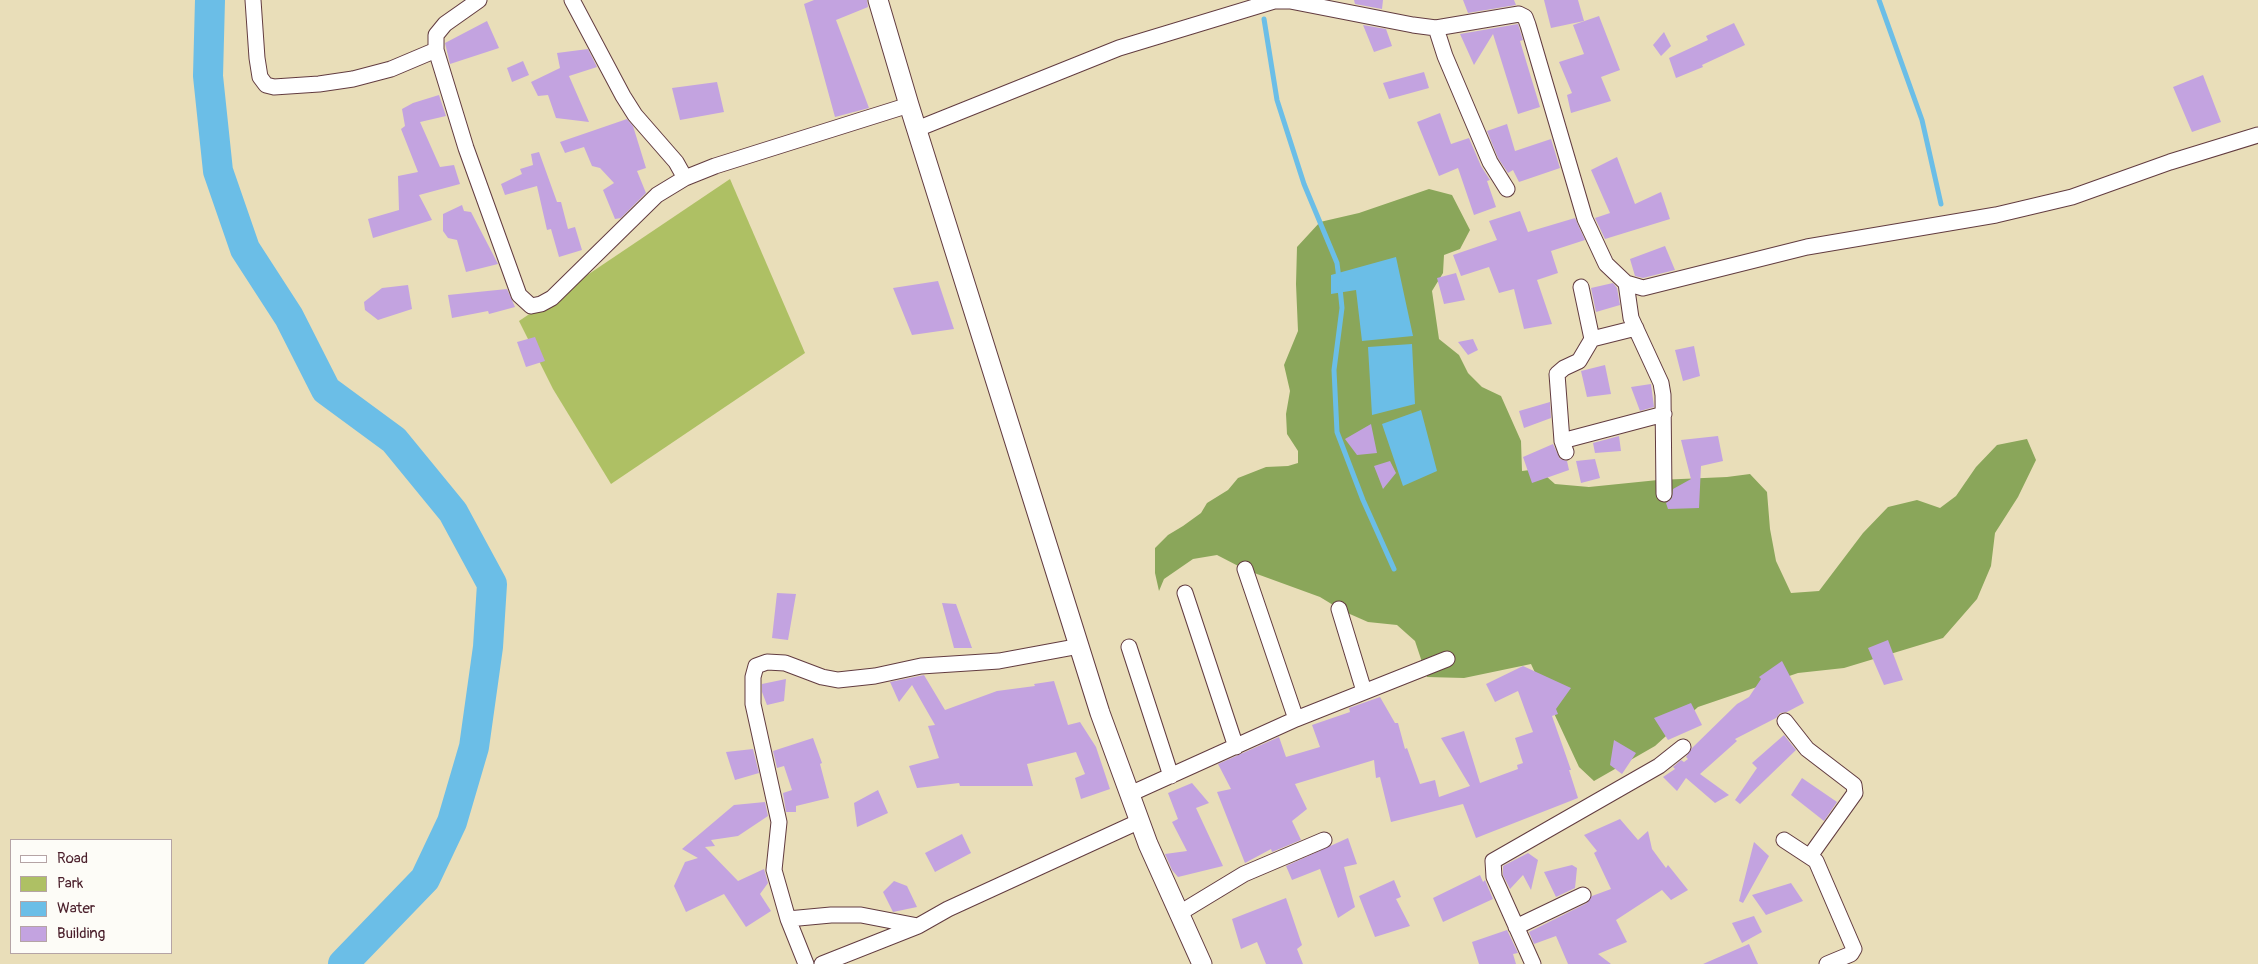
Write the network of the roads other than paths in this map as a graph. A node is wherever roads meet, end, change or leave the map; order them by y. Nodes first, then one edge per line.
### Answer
1 (253, 0) edge
2 (479, 0) edge
3 (572, 0) edge
4 (878, 0) edge
5 (1436, 28) junction
6 (436, 50) junction
7 (909, 105) junction
8 (917, 129) junction
9 (2258, 135) edge
10 (685, 178) junction
11 (1507, 189) dead end
12 (1626, 283) junction
13 (1581, 287) dead end
14 (1636, 328) junction
15 (1592, 339) junction
16 (1664, 414) junction
17 (1664, 494) dead end
18 (1245, 569) dead end
19 (1185, 593) dead end
20 (1338, 609) dead end
21 (1080, 646) junction
22 (1129, 647) dead end
23 (1447, 659) dead end
24 (1364, 691) junction
25 (1296, 720) junction
26 (1784, 721) dead end
27 (1236, 746) junction
28 (1684, 747) dead end
29 (1171, 776) junction
30 (1130, 794) junction
31 (1140, 821) junction
32 (1324, 840) dead end
33 (1784, 840) dead end
34 (1810, 856) junction
35 (1584, 895) dead end
36 (1178, 914) junction
37 (788, 919) junction
38 (918, 926) junction
39 (1516, 927) junction
40 (806, 964) edge
41 (822, 964) edge
42 (1202, 964) edge
43 (1533, 964) edge
44 (1827, 964) edge

1 - 6 street
2 - 6 street
3 - 10 street
4 - 7 street
5 - 8 street
5 - 11 street
5 - 12 street
6 - 10 street
7 - 8 street
7 - 10 street
8 - 21 street
9 - 12 street
12 - 14 street
13 - 15 street
14 - 15 street
14 - 16 street
15 - 16 street
16 - 17 street
18 - 25 street
19 - 27 street
20 - 24 street
21 - 30 street
21 - 37 street
22 - 29 street
23 - 24 street
24 - 25 street
25 - 27 street
26 - 34 street
27 - 29 street
28 - 39 street
29 - 30 street
30 - 31 street
31 - 36 street
31 - 38 street
32 - 36 street
33 - 34 street
34 - 44 street
35 - 39 street
36 - 42 street
37 - 38 street
37 - 40 street
38 - 41 street
39 - 43 street

